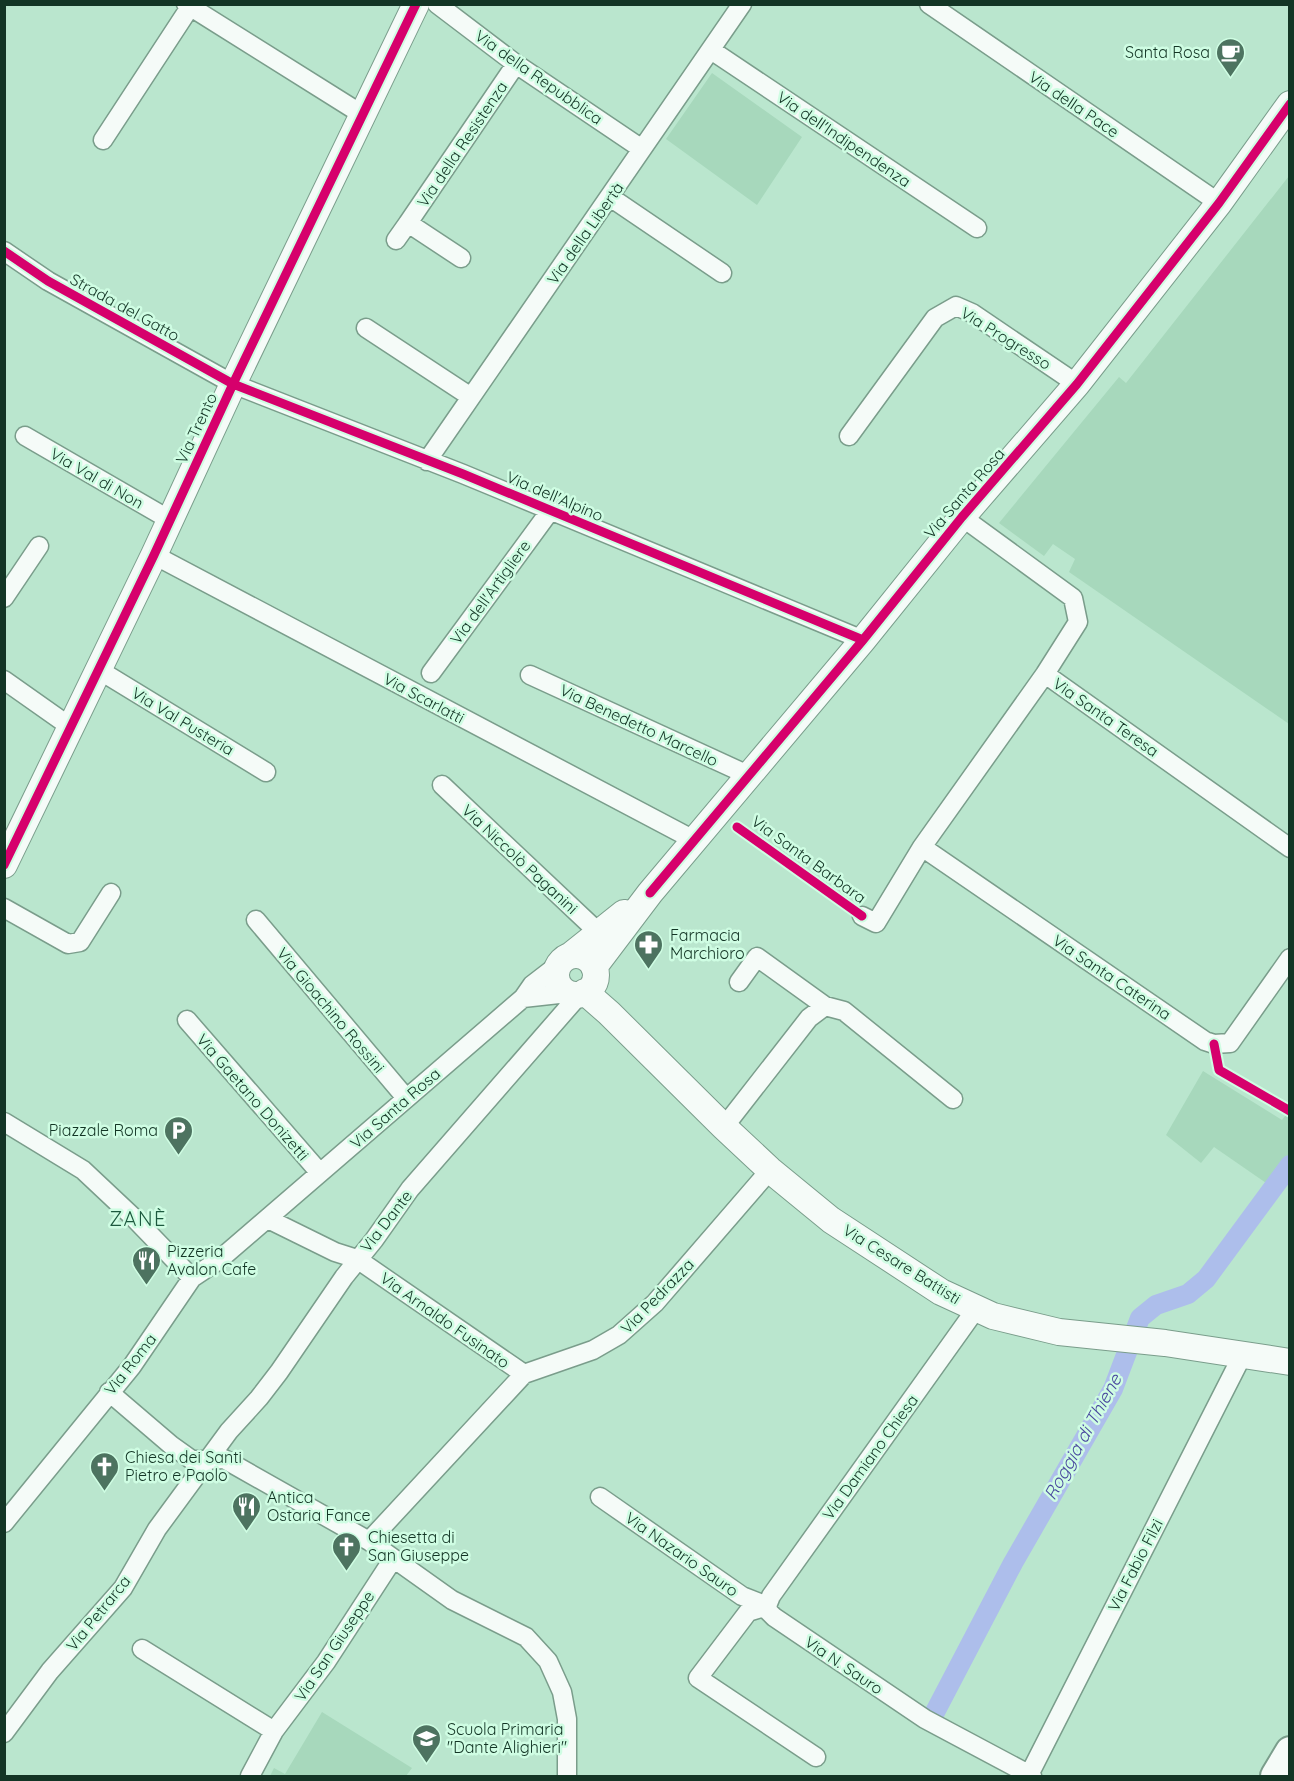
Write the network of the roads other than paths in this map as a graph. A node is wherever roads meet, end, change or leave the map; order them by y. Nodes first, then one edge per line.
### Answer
1 (416, 4) edge
2 (437, 4) edge
3 (742, 4) edge
4 (929, 4) edge
5 (188, 6) edge
6 (711, 50) junction
7 (516, 64) junction
8 (1290, 104) edge
9 (363, 115) junction
10 (102, 140) dead end
11 (642, 149) junction
12 (610, 196) junction
13 (1219, 203) junction
14 (408, 223) junction
15 (977, 228) dead end
16 (396, 240) dead end
17 (4, 251) edge
18 (461, 258) dead end
19 (722, 273) dead end
20 (366, 328) dead end
21 (233, 384) junction
22 (1077, 384) junction
23 (471, 397) junction
24 (25, 436) dead end
25 (849, 436) dead end
26 (427, 461) junction
27 (550, 511) junction
28 (962, 517) junction
29 (170, 520) junction
30 (39, 546) dead end
31 (154, 555) junction
32 (4, 598) edge
33 (862, 640) junction
34 (99, 670) junction
35 (431, 674) dead end
36 (1045, 674) junction
37 (530, 675) dead end
38 (4, 680) edge
39 (72, 728) junction
40 (266, 772) dead end
41 (748, 775) junction
42 (442, 785) dead end
43 (694, 840) junction
44 (922, 847) junction
45 (1290, 848) edge
46 (4, 865) edge
47 (111, 893) dead end
48 (650, 893) junction
49 (4, 908) edge
50 (862, 916) dead end
51 (256, 920) dead end
52 (598, 932) junction
53 (1290, 958) edge
54 (564, 961) junction
55 (739, 982) dead end
56 (584, 987) junction
57 (523, 998) junction
58 (825, 1006) junction
59 (187, 1020) dead end
60 (406, 1098) junction
61 (953, 1098) dead end
62 (4, 1122) edge
63 (724, 1127) junction
64 (770, 1170) junction
65 (320, 1173) junction
66 (268, 1219) junction
67 (357, 1259) junction
68 (192, 1278) junction
69 (976, 1309) junction
70 (1242, 1356) junction
71 (1290, 1362) edge
72 (524, 1374) junction
73 (109, 1392) junction
74 (207, 1460) junction
75 (600, 1497) dead end
76 (4, 1522) edge
77 (369, 1540) junction
78 (393, 1559) junction
79 (767, 1606) junction
80 (142, 1649) dead end
81 (274, 1731) junction
82 (4, 1733) edge
83 (1290, 1751) edge
84 (816, 1757) dead end
85 (250, 1776) edge
86 (567, 1776) edge
87 (1030, 1776) edge
88 (1275, 1776) edge

1 - 9 street, Via Trento
2 - 7 street, Via della Repubblica
3 - 6 street, Via della Libertà
4 - 13 street, Via della Pace
5 - 9 street
5 - 10 street
6 - 11 street, Via della Libertà
6 - 15 street, Via dell'Indipendenza
7 - 11 street, Via della Repubblica
7 - 14 street, Via della Resistenza
8 - 13 street, Via Santa Rosa
9 - 21 street, Via Trento
11 - 12 street, Via della Libertà
12 - 19 street
12 - 23 street, Via della Libertà
13 - 22 street, Via Santa Rosa
14 - 16 street, Via della Resistenza
14 - 18 street, Via della Resistenza
17 - 21 street, Strada del Gatto
20 - 23 street
21 - 26 street, Via dell'Alpino
21 - 29 street, Via Trento
22 - 25 street, Via Progresso
22 - 28 street, Via Santa Rosa
23 - 26 street, Via della Libertà
24 - 29 street, Via Val di Non
26 - 27 street, Via dell'Alpino
27 - 33 street, Via dell'Alpino
27 - 35 street, Via dell'Artigliere
28 - 33 street, Via Santa Rosa
28 - 36 street, Via Santa Teresa
29 - 31 street, Via Trento
30 - 32 street
31 - 34 street, Via Trento
31 - 43 street, Via Scarlatti
33 - 41 street, Via Santa Rosa
34 - 39 street, Via Trento
34 - 40 street, Via Val Pusteria
36 - 44 street, Via Santa Barbara
36 - 45 street, Via Santa Teresa
37 - 41 street, Via Benedetto Marcello
38 - 39 street
39 - 46 street, Via Trento
41 - 43 street, Via Santa Rosa
42 - 52 street, Via Niccolò Paganini
43 - 48 street, Via Santa Rosa
44 - 50 street, Via Santa Barbara
44 - 53 street, Via Santa Caterina
47 - 49 street
48 - 52 street, Via Santa Rosa
48 - 56 street, Via Santa Rosa
51 - 60 street, Via Gioachino Rossini
52 - 54 street, Via Santa Rosa
54 - 56 street
54 - 56 street
54 - 57 street, Via Santa Rosa
55 - 58 street
56 - 57 street
56 - 63 street, Via Cesare Battisti
56 - 67 street, Via Dante
57 - 60 street, Via Santa Rosa
58 - 61 street
58 - 63 street
59 - 65 street, Via Gaetano Donizetti
60 - 65 street, Via Santa Rosa
62 - 68 street
63 - 64 street, Via Cesare Battisti
64 - 69 street, Via Cesare Battisti
64 - 72 street, Via Pedrazza
65 - 66 street, Via Santa Rosa
66 - 67 street, Via Arnaldo Fusinato
66 - 68 street, Via Roma
67 - 72 street, Via Arnaldo Fusinato
67 - 74 street, Via Dante
68 - 73 street, Via Roma
69 - 70 street, Via Cesare Battisti
69 - 79 street, Via Damiano Chiesa
70 - 71 street, Via Cesare Battisti
70 - 87 street, Via Fabio Filzi
72 - 77 street, Via Pedrazza
73 - 74 street
73 - 76 street, Via Roma
74 - 77 street
74 - 82 street, Via Petrarca
75 - 79 street, Via Nazario Sauro
77 - 78 street
78 - 81 street, Via San Giuseppe
78 - 86 street
79 - 84 street
79 - 87 street, Via N. Sauro
80 - 81 street
81 - 85 street, Via San Giuseppe
83 - 88 main road

